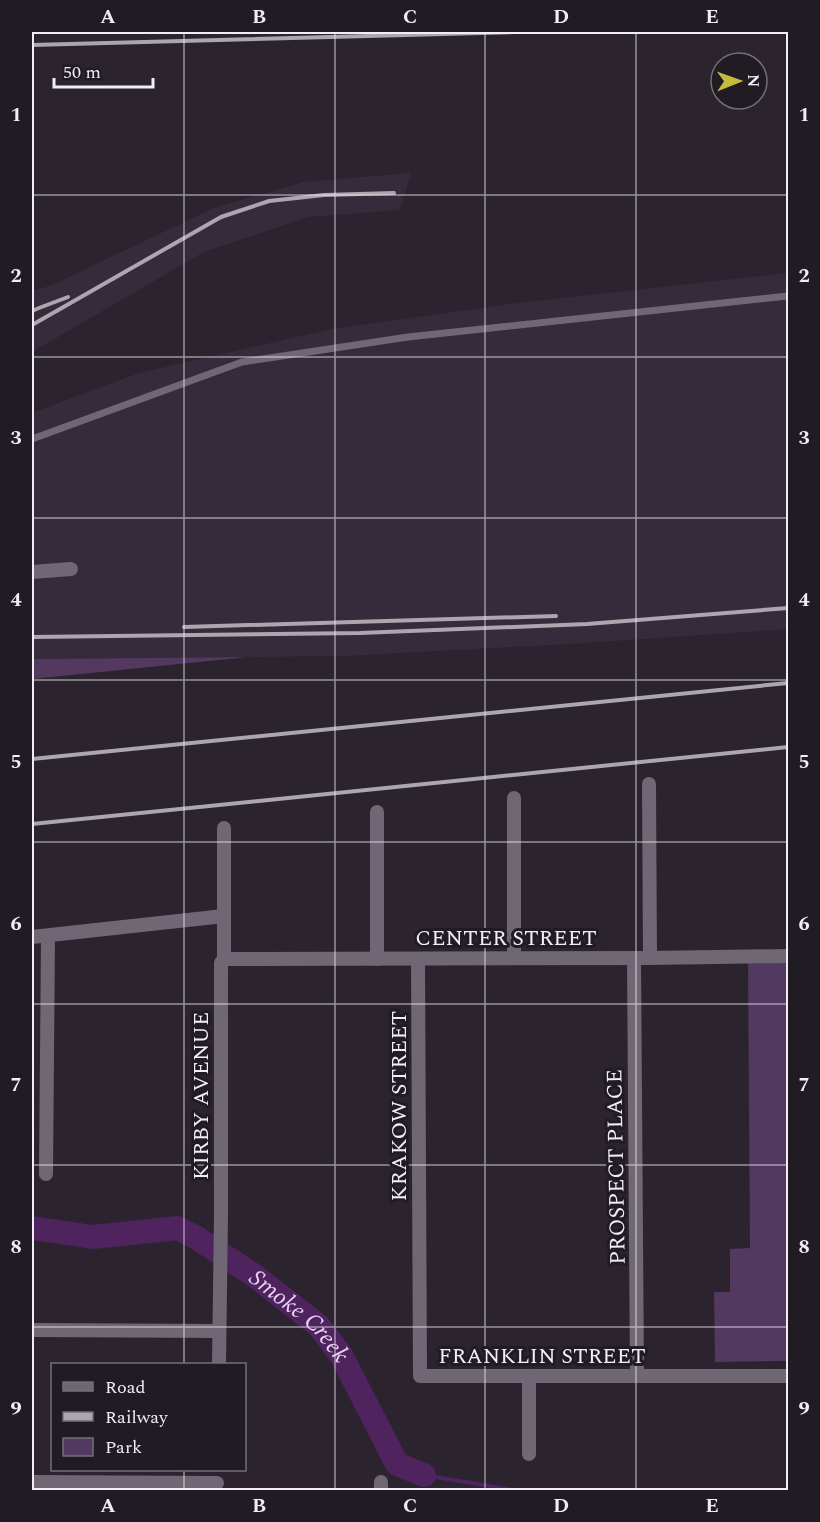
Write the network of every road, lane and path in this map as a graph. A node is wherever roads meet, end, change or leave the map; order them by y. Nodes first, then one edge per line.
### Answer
1 (789, 296) edge
2 (32, 440) edge
3 (71, 569) dead end
4 (32, 572) edge
5 (649, 784) dead end
6 (514, 798) dead end
7 (377, 812) dead end
8 (224, 828) dead end
9 (224, 916) junction
10 (48, 936) junction
11 (32, 937) edge
12 (789, 956) edge
13 (513, 958) junction
14 (634, 958) junction
15 (650, 958) junction
16 (224, 959) junction
17 (377, 959) junction
18 (418, 959) junction
19 (46, 1173) dead end
20 (420, 1252) joint
21 (32, 1330) edge
22 (219, 1331) junction
23 (219, 1363) edge
24 (529, 1376) junction
25 (637, 1376) junction
26 (789, 1376) edge
27 (529, 1454) dead end
28 (217, 1481) edge
29 (32, 1482) edge

1 - 2 lane
3 - 4 street
5 - 15 street
6 - 13 street
7 - 17 street
8 - 9 street, KIRBY AVENUE
9 - 10 street
9 - 16 street, KIRBY AVENUE
10 - 11 street
10 - 19 street
12 - 15 street, CENTER STREET
13 - 14 street, CENTER STREET
13 - 18 street, CENTER STREET
14 - 15 street, CENTER STREET
14 - 25 street, PROSPECT PLACE
16 - 17 street, CENTER STREET
16 - 22 street, KIRBY AVENUE
17 - 18 street, CENTER STREET
18 - 20 street, KRAKOW STREET
20 - 24 street, FRANKLIN STREET
21 - 22 street
22 - 23 street, KIRBY AVENUE
24 - 25 street, FRANKLIN STREET
24 - 27 street
25 - 26 street, FRANKLIN STREET
28 - 29 street

